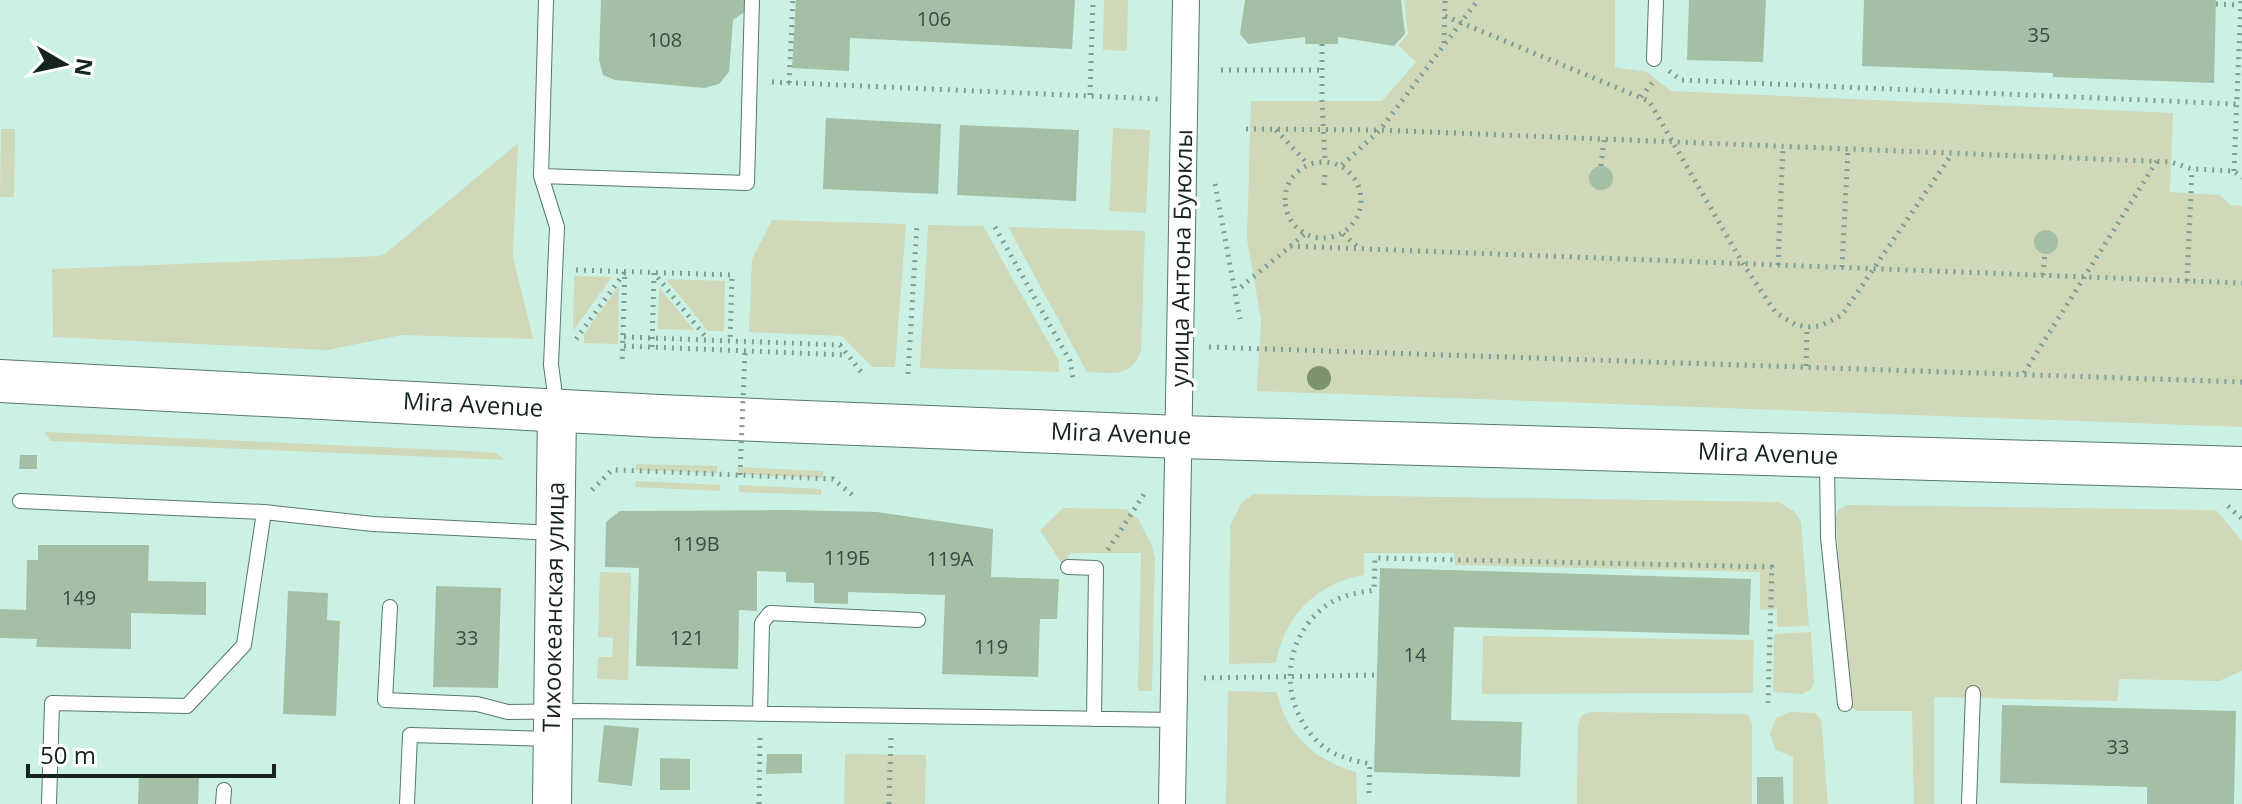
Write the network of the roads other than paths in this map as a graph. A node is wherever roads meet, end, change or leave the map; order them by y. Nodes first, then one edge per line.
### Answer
1 (546, 0) edge
2 (752, 0) edge
3 (1186, 0) edge
4 (1656, 0) edge
5 (1654, 59) road end
6 (541, 176) junction
7 (0, 381) edge
8 (557, 409) junction
9 (1180, 437) junction
10 (1827, 456) junction
11 (2235, 487) edge
12 (20, 501) dead end
13 (264, 512) junction
14 (556, 533) junction
15 (1068, 567) dead end
16 (390, 607) dead end
17 (918, 620) dead end
18 (1973, 693) dead end
19 (1845, 704) dead end
20 (760, 714) junction
21 (1094, 719) junction
22 (1174, 720) junction
23 (553, 726) junction
24 (49, 804) edge
25 (407, 804) edge
26 (552, 804) edge
27 (1172, 804) edge
28 (1969, 804) edge

1 - 6 lane
2 - 6 lane
3 - 9 street, улица Антона Буюклы
4 - 5 lane
6 - 8 lane
7 - 8 main road, Mira Avenue
8 - 9 main road, Mira Avenue
8 - 14 street, Тихоокеанская улица
9 - 10 main road, Mira Avenue
9 - 22 street, улица Антона Буюклы
10 - 11 main road, Mira Avenue
10 - 19 lane
12 - 13 lane
13 - 14 lane
13 - 24 lane
14 - 23 street, Тихоокеанская улица
15 - 21 lane
16 - 23 lane
17 - 20 lane
18 - 28 lane
20 - 21 lane
20 - 23 lane
21 - 22 lane
22 - 27 street, улица Антона Буюклы
23 - 25 lane
23 - 26 street, Тихоокеанская улица

